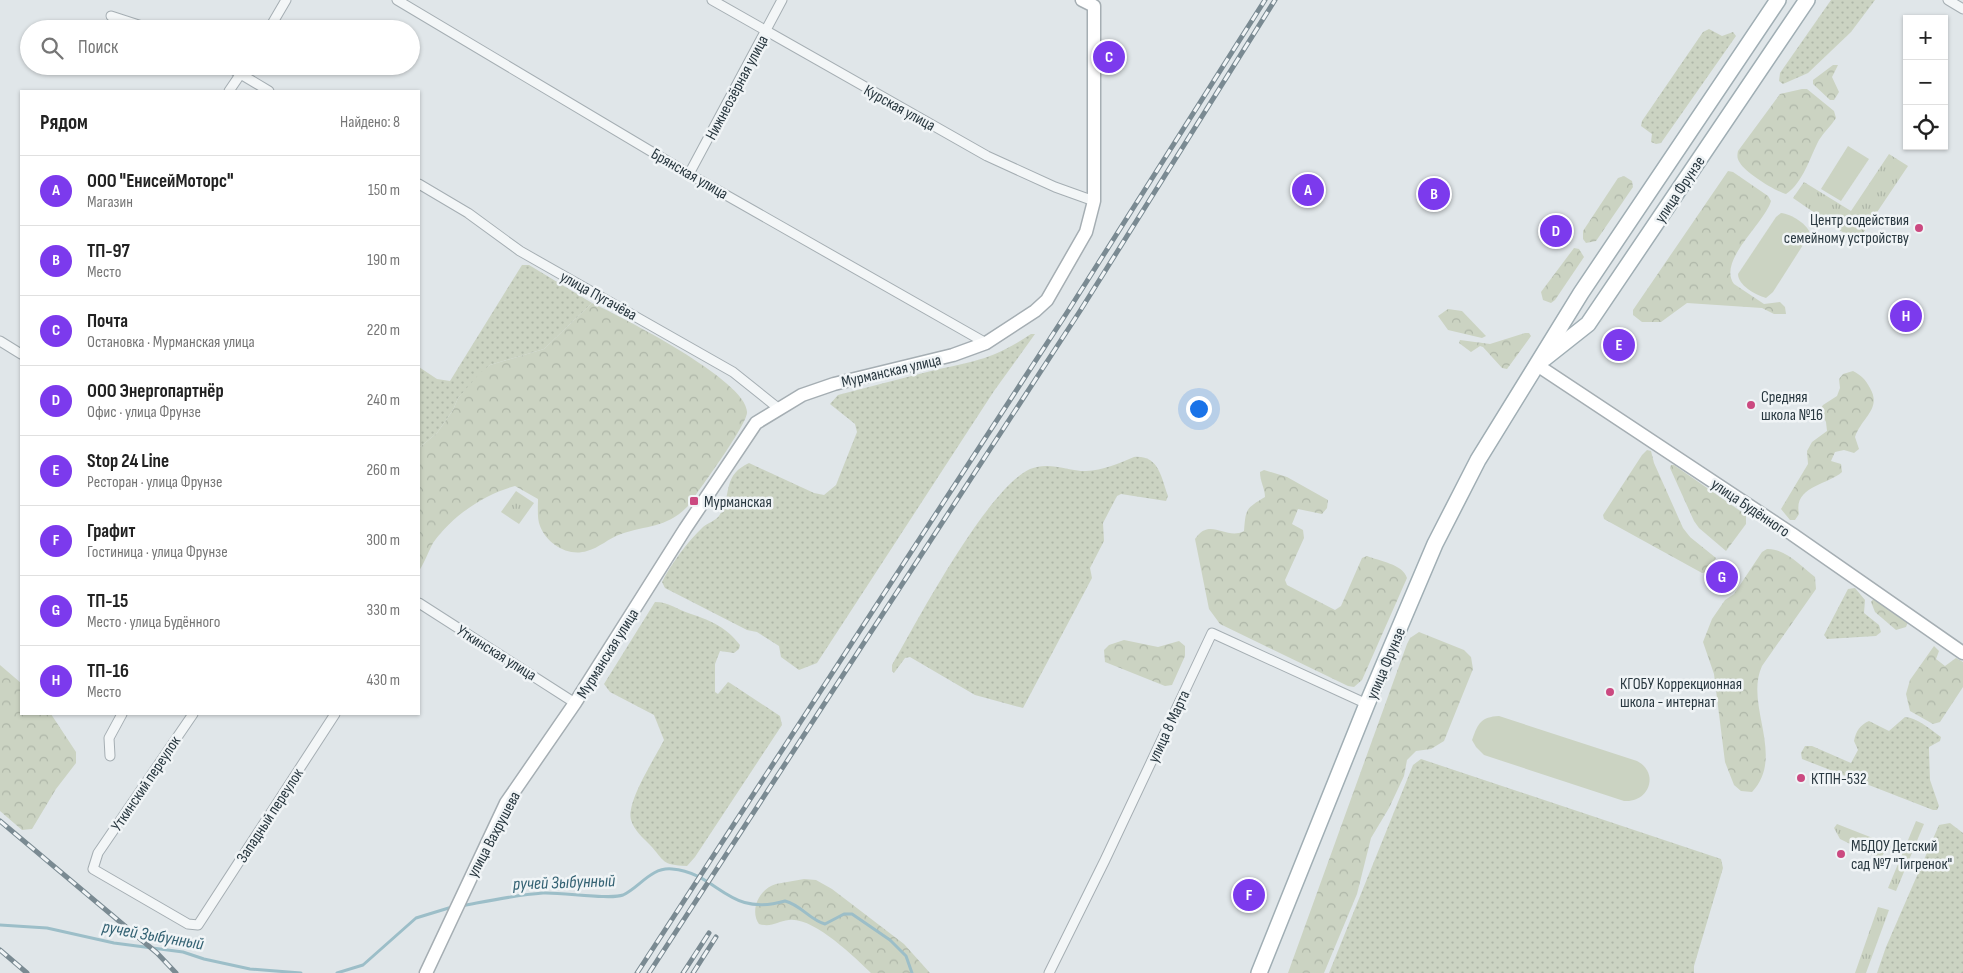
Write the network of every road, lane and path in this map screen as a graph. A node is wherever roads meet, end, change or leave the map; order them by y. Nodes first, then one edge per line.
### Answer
1 (286, 0) edge
2 (397, 0) edge
3 (712, 0) edge
4 (782, 0) edge
5 (1082, 0) edge
6 (1778, 0) edge
7 (1807, 0) edge
8 (1948, 0) edge
9 (1963, 10) edge
10 (111, 16) dead end
11 (123, 20) edge
12 (274, 20) edge
13 (766, 31) junction
14 (240, 75) edge
15 (249, 75) edge
16 (230, 90) edge
17 (269, 90) edge
18 (689, 174) junction
19 (420, 185) edge
20 (1094, 201) junction
21 (0, 341) edge
22 (986, 343) junction
23 (20, 353) edge
24 (1537, 365) junction
25 (778, 408) junction
26 (420, 604) edge
27 (1963, 653) edge
28 (575, 703) junction
29 (1367, 704) junction
30 (121, 715) edge
31 (192, 715) edge
32 (334, 715) edge
33 (110, 756) dead end
34 (204, 918) joint
35 (426, 973) edge
36 (1049, 973) edge
37 (1259, 973) edge

1 - 12 street
2 - 18 street, Брянская улица
3 - 13 street, Курская улица
4 - 13 street, Нижнеозёрная улица
5 - 20 main road, Мурманская улица
6 - 24 main road, улица Фрунзе
7 - 24 main road, улица Фрунзе
8 - 9 street
10 - 11 street
13 - 18 street, Нижнеозёрная улица
13 - 20 street, Курская улица
14 - 16 street
15 - 17 street
18 - 22 street, Брянская улица
19 - 25 street, улица Пугачёва
20 - 22 main road, Мурманская улица
21 - 23 street
22 - 25 main road, Мурманская улица
24 - 27 main road, улица Будённого
24 - 29 main road, улица Фрунзе
25 - 28 main road, Мурманская улица
26 - 28 street, Уткинская улица
28 - 35 main road, улица Вахрушева
29 - 36 street, улица 8 Марта
29 - 37 main road, улица Фрунзе
30 - 33 street
31 - 34 street, Уткинский переулок
32 - 34 street, Западный переулок

